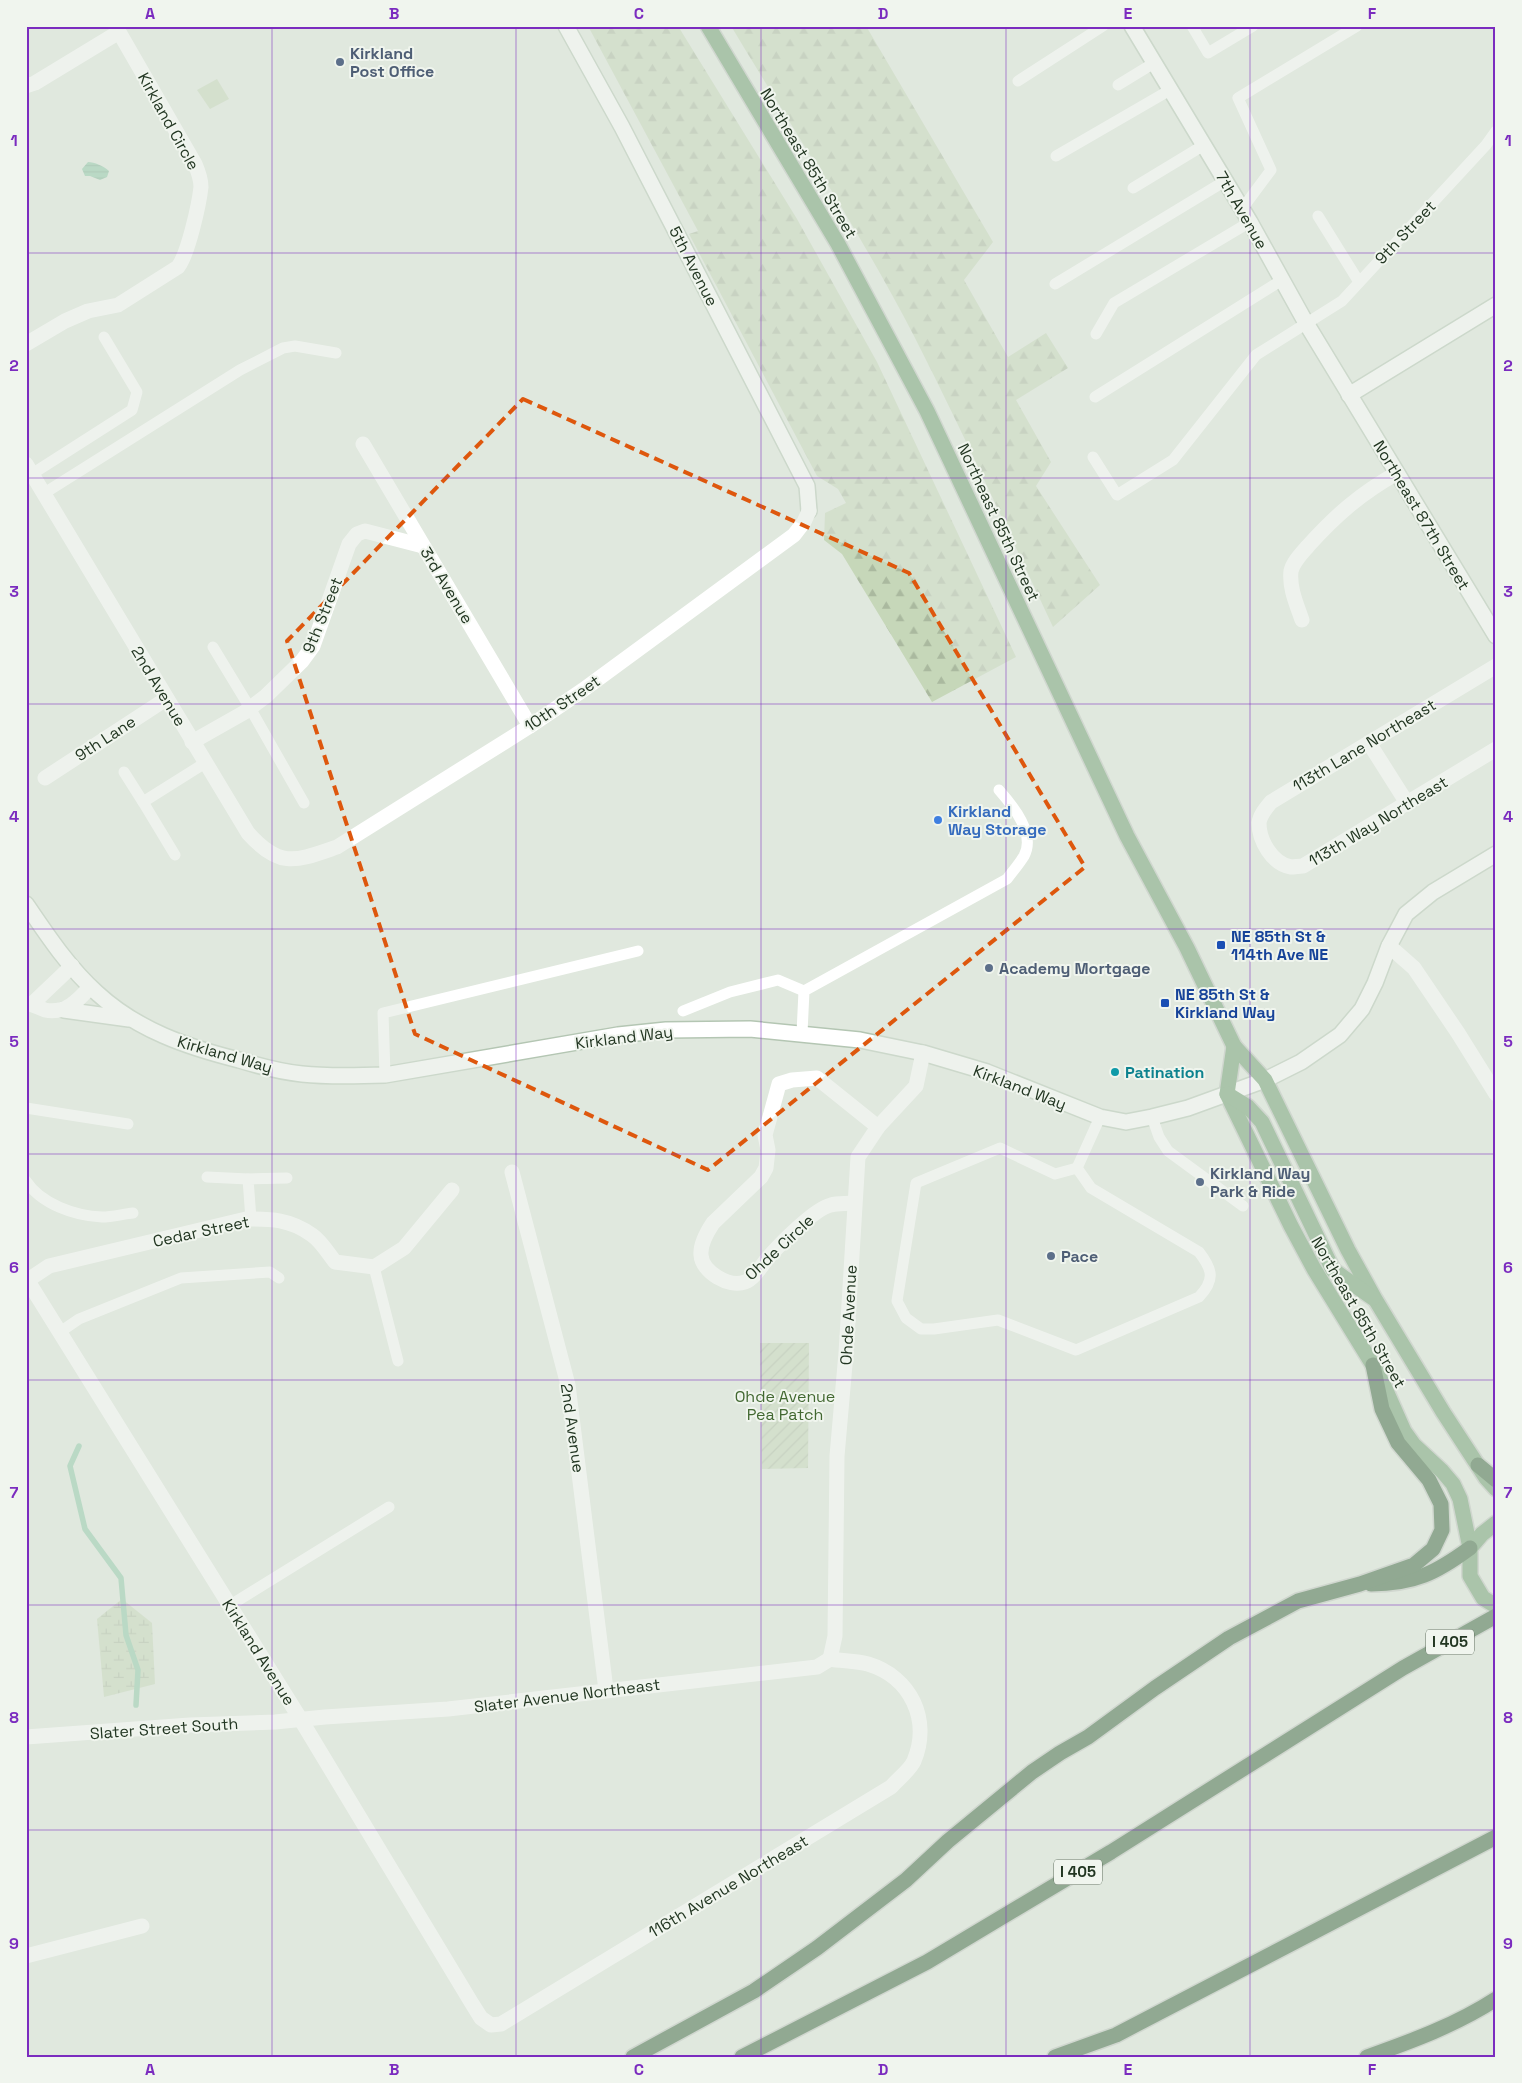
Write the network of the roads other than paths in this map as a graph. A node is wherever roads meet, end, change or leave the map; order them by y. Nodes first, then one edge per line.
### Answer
1 (566, 26) edge
2 (708, 26) edge
3 (1102, 26) edge
4 (1132, 26) edge
5 (1192, 26) edge
6 (1253, 26) edge
7 (1357, 26) edge
8 (1154, 63) junction
9 (1018, 81) dead end
10 (26, 86) edge
11 (1118, 86) dead end
12 (1170, 90) junction
13 (1496, 132) edge
14 (1204, 145) junction
15 (1056, 156) dead end
16 (1225, 181) junction
17 (1133, 188) dead end
18 (1246, 216) junction
19 (1318, 216) dead end
20 (1282, 280) junction
21 (1359, 282) junction
22 (1055, 284) dead end
23 (1496, 305) edge
24 (1306, 323) junction
25 (1096, 334) dead end
26 (104, 337) dead end
27 (26, 344) edge
28 (336, 354) dead end
29 (1349, 395) junction
30 (1095, 397) dead end
31 (363, 444) dead end
32 (1093, 457) dead end
33 (29, 469) edge
34 (1397, 473) junction
35 (43, 494) junction
36 (808, 511) joint
37 (423, 546) junction
38 (1302, 620) dead end
39 (1496, 636) edge
40 (212, 647) dead end
41 (1496, 666) edge
42 (166, 699) junction
43 (250, 708) junction
44 (530, 726) junction
45 (192, 742) junction
46 (1369, 742) junction
47 (1496, 749) edge
48 (205, 763) junction
49 (124, 772) dead end
50 (45, 778) dead end
51 (999, 790) dead end
52 (143, 802) junction
53 (304, 803) dead end
54 (1407, 803) junction
55 (1263, 842) joint
56 (1496, 854) edge
57 (175, 856) dead end
58 (291, 860) joint
59 (26, 904) edge
60 (1389, 946) junction
61 (638, 951) dead end
62 (72, 966) junction
63 (90, 987) junction
64 (804, 991) junction
65 (29, 1003) edge
66 (64, 1010) junction
67 (683, 1011) dead end
68 (132, 1020) junction
69 (802, 1033) junction
70 (1234, 1046) junction
71 (923, 1053) junction
72 (385, 1075) junction
73 (1265, 1080) junction
74 (1227, 1094) junction
75 (1496, 1094) edge
76 (26, 1108) edge
77 (1100, 1116) junction
78 (1152, 1118) junction
79 (128, 1124) dead end
80 (878, 1128) junction
81 (1077, 1168) junction
82 (512, 1172) dead end
83 (206, 1177) dead end
84 (286, 1178) dead end
85 (248, 1179) junction
86 (26, 1180) edge
87 (452, 1190) dead end
88 (854, 1203) junction
89 (1243, 1206) dead end
90 (133, 1213) dead end
91 (251, 1219) junction
92 (374, 1267) junction
93 (279, 1278) dead end
94 (27, 1280) edge
95 (1376, 1299) junction
96 (60, 1332) junction
97 (398, 1361) dead end
98 (1373, 1365) junction
99 (1478, 1465) junction
100 (1496, 1480) edge
101 (1496, 1488) edge
102 (389, 1506) dead end
103 (1496, 1523) edge
104 (1470, 1548) junction
105 (1360, 1584) junction
106 (229, 1606) junction
107 (1496, 1606) edge
108 (1496, 1616) edge
109 (830, 1659) junction
110 (606, 1690) junction
111 (301, 1720) junction
112 (26, 1737) edge
113 (1496, 1837) edge
114 (142, 1926) dead end
115 (26, 1956) edge
116 (1496, 1999) edge
117 (491, 2025) joint
118 (632, 2057) edge
119 (742, 2057) edge
120 (1055, 2057) edge
121 (1367, 2057) edge

1 - 36 street, 5th Avenue
2 - 70 main road, Northeast 85th Street
3 - 9 lane
4 - 8 street, 7th Avenue
5 - 6 lane
7 - 18 lane
8 - 11 lane
8 - 12 street, 7th Avenue
10 - 27 street, Kirkland Circle
12 - 14 street, 7th Avenue
12 - 15 lane
13 - 21 lane, 9th Street
14 - 16 street, 7th Avenue
14 - 17 lane
16 - 18 street, 7th Avenue
16 - 22 lane
18 - 20 street, 7th Avenue
18 - 25 lane
19 - 21 lane
20 - 24 street, 7th Avenue
20 - 30 lane
21 - 24 lane, 9th Street
23 - 29 street
24 - 29 street, 7th Avenue
24 - 32 lane, 9th Street
26 - 33 lane
28 - 35 lane
29 - 34 street, Northeast 87th Street
31 - 37 street, 3rd Avenue
33 - 35 street, 2nd Avenue
34 - 38 street
34 - 39 street, Northeast 87th Street
35 - 42 street, 2nd Avenue
36 - 44 street, 10th Street
37 - 43 street, 9th Street
37 - 44 street, 3rd Avenue
40 - 43 lane
41 - 46 street, 113th Lane Northeast
42 - 45 street, 2nd Avenue
42 - 50 street, 9th Lane
43 - 45 street, 9th Street
43 - 53 lane
44 - 58 street, 10th Street
45 - 48 street, 2nd Avenue
46 - 54 street
46 - 55 street, 113th Lane Northeast
47 - 54 street, 113th Way Northeast
48 - 52 lane
48 - 58 street, 2nd Avenue
49 - 52 lane
51 - 64 lane
52 - 57 lane
54 - 55 street, 113th Way Northeast
56 - 60 street, Kirkland Way
59 - 62 street, Kirkland Way
60 - 73 street, Kirkland Way
60 - 75 street
61 - 72 lane
62 - 63 street, Kirkland Way
62 - 65 street
63 - 66 street
63 - 68 street, Kirkland Way
64 - 67 lane
64 - 69 lane
65 - 66 street
66 - 68 street
68 - 72 street, Kirkland Way
69 - 71 street, Kirkland Way
69 - 72 street, Kirkland Way
70 - 73 main road, Northeast 85th Street
70 - 74 main road
71 - 77 street, Kirkland Way
71 - 80 street, Ohde Avenue
73 - 74 street, Kirkland Way
73 - 95 main road, Northeast 85th Street
74 - 78 street, Kirkland Way
74 - 95 main road
74 - 98 main road, Northeast 85th Street
76 - 79 lane
77 - 78 street, Kirkland Way
77 - 81 lane
78 - 89 lane
80 - 88 street, Ohde Avenue
80 - 88 street, Ohde Circle
81 - 81 lane
82 - 110 street, 2nd Avenue
83 - 85 lane
84 - 85 lane
85 - 91 lane
86 - 90 lane
87 - 92 street
88 - 109 street, Ohde Avenue
91 - 92 street, Cedar Street
91 - 94 street, Cedar Street
92 - 97 lane
93 - 96 lane
94 - 96 street, Kirkland Avenue
95 - 99 main road, Northeast 85th Street
96 - 106 street, Kirkland Avenue
98 - 104 main road, Northeast 85th Street
98 - 105 highway
99 - 100 highway
99 - 101 main road, Northeast 85th Street
102 - 106 lane
103 - 104 main road
104 - 105 highway
104 - 107 main road, Northeast 85th Street
105 - 118 highway
106 - 111 street, Kirkland Avenue
108 - 119 highway, I 405
109 - 110 street, Slater Avenue Northeast
109 - 117 street, 116th Avenue Northeast
110 - 111 street, Slater Avenue Northeast
111 - 112 street, Slater Street South
111 - 117 street, Kirkland Avenue
113 - 120 highway
114 - 115 street
116 - 121 highway

